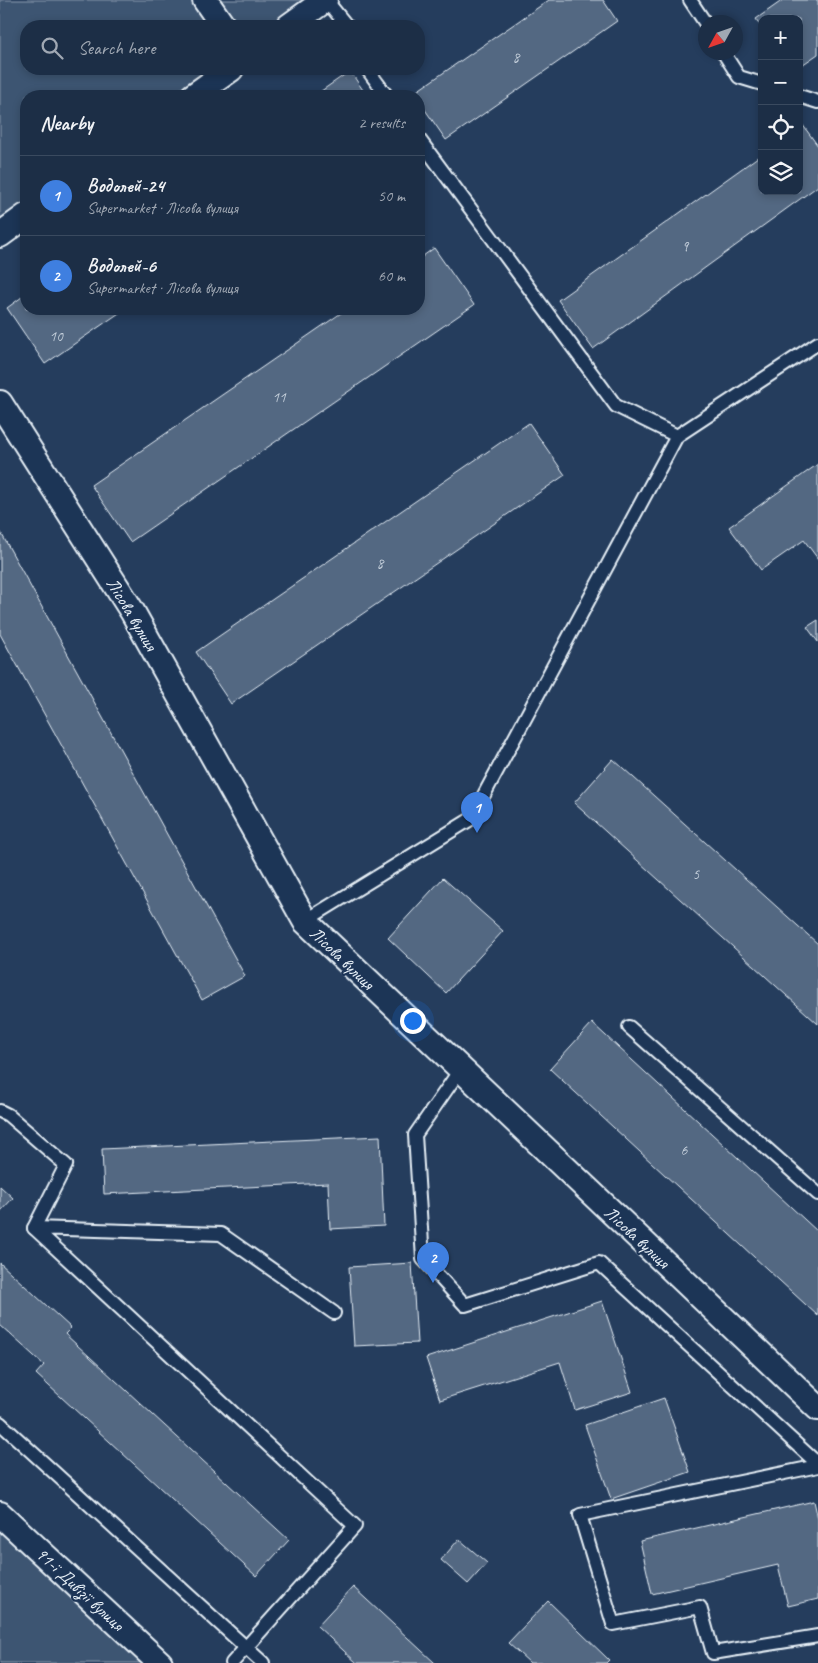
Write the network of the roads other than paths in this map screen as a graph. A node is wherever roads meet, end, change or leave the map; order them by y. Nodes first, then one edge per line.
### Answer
1 (205, 0) edge
2 (325, 0) edge
3 (690, 0) edge
4 (700, 15) edge
5 (219, 20) edge
6 (297, 20) edge
7 (342, 20) edge
8 (729, 60) edge
9 (223, 75) edge
10 (371, 75) edge
11 (758, 83) edge
12 (201, 90) edge
13 (383, 90) edge
14 (803, 97) edge
15 (818, 102) edge
16 (425, 147) edge
17 (20, 220) edge
18 (0, 235) edge
19 (818, 343) edge
20 (0, 403) edge
21 (677, 436) junction
22 (304, 921) junction
23 (629, 1027) dead end
24 (460, 1070) junction
25 (0, 1111) edge
26 (818, 1194) edge
27 (34, 1228) junction
28 (334, 1313) dead end
29 (818, 1408) edge
30 (0, 1423) edge
31 (818, 1465) edge
32 (0, 1514) edge
33 (818, 1636) edge
34 (246, 1647) junction
35 (160, 1663) edge
36 (232, 1663) edge
37 (263, 1663) edge

1 - 5 street
2 - 6 street
2 - 7 lane
3 - 4 lane
8 - 11 lane
9 - 12 street
10 - 13 lane
14 - 15 lane
16 - 21 lane
17 - 18 street
19 - 21 lane
20 - 22 street, Лісова вулиця
21 - 22 lane
22 - 24 street, Лісова вулиця
23 - 26 lane
24 - 29 street, Лісова вулиця
24 - 31 lane
25 - 27 lane
27 - 28 lane
27 - 34 lane
30 - 34 lane
31 - 33 lane
32 - 35 street, 91-ї Дивізії вулиця
34 - 36 lane
34 - 37 lane

